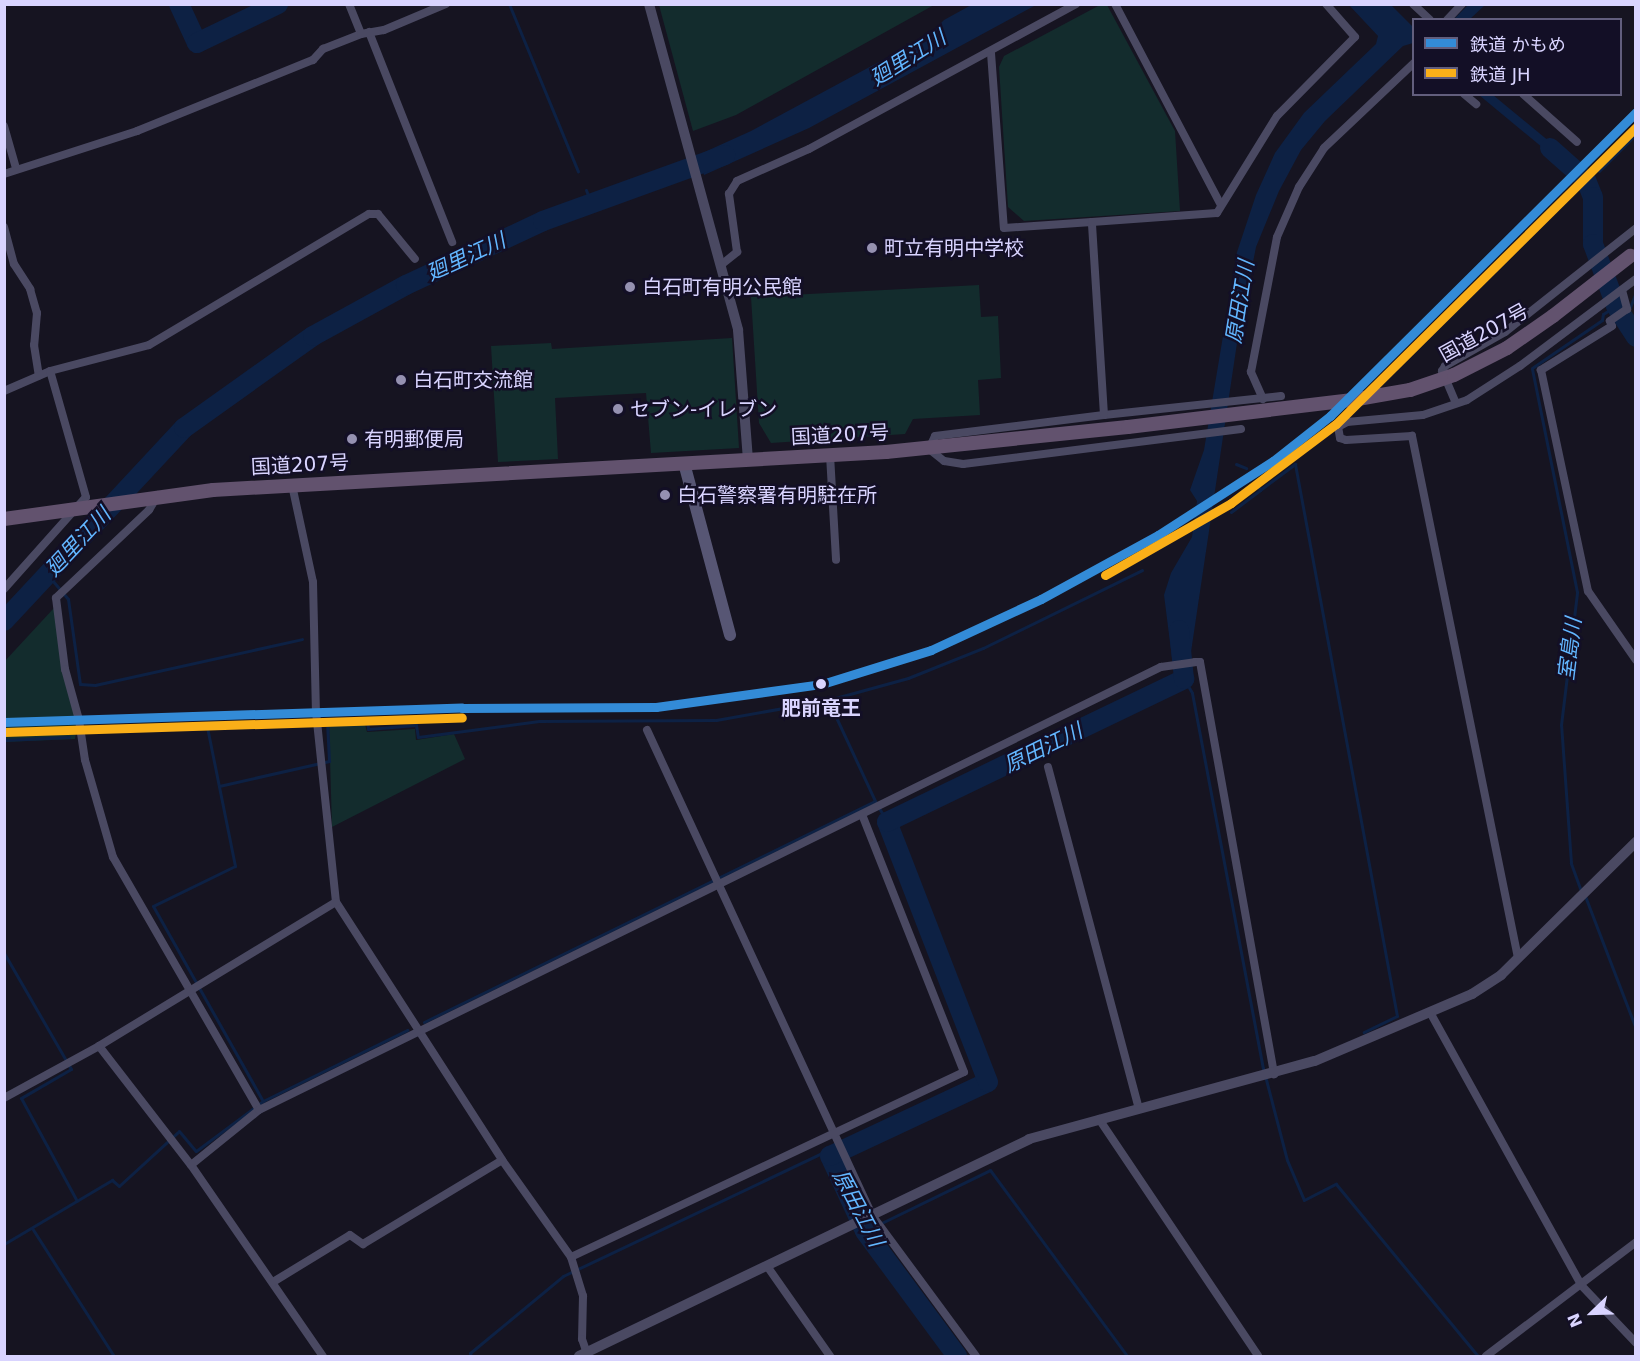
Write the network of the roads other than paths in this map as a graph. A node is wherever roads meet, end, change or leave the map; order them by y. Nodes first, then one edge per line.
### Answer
1 (350, 4) edge
2 (446, 4) edge
3 (649, 4) edge
4 (1076, 4) edge
5 (1115, 4) edge
6 (1326, 4) edge
7 (1413, 4) edge
8 (1462, 4) edge
9 (1428, 18) edge
10 (1449, 18) edge
11 (365, 33) junction
12 (991, 53) junction
13 (1412, 64) edge
14 (1466, 96) edge
15 (1525, 96) edge
16 (1476, 104) dead end
17 (4, 126) edge
18 (1577, 142) dead end
19 (16, 168) junction
20 (4, 174) edge
21 (1221, 205) junction
22 (1092, 222) junction
23 (4, 227) edge
24 (1635, 228) edge
25 (452, 242) dead end
26 (1633, 254) edge
27 (415, 258) dead end
28 (721, 265) junction
29 (1635, 279) edge
30 (1622, 290) junction
31 (50, 371) junction
32 (39, 376) junction
33 (4, 391) edge
34 (1281, 396) dead end
35 (1263, 399) junction
36 (1455, 401) junction
37 (1104, 415) junction
38 (1240, 429) dead end
39 (929, 449) junction
40 (830, 455) junction
41 (748, 459) junction
42 (684, 463) junction
43 (292, 485) junction
44 (158, 495) junction
45 (80, 507) junction
46 (4, 519) edge
47 (836, 560) dead end
48 (4, 589) edge
49 (730, 635) dead end
50 (1635, 660) edge
51 (647, 730) dead end
52 (1048, 767) dead end
53 (862, 815) junction
54 (1635, 842) edge
55 (717, 880) junction
56 (336, 902) junction
57 (1518, 958) junction
58 (195, 987) junction
59 (1431, 1014) junction
60 (417, 1030) junction
61 (99, 1046) junction
62 (1268, 1075) junction
63 (4, 1098) edge
64 (257, 1106) junction
65 (1139, 1109) junction
66 (1099, 1119) junction
67 (833, 1133) junction
68 (502, 1160) junction
69 (191, 1165) junction
70 (877, 1221) junction
71 (1635, 1242) edge
72 (572, 1260) junction
73 (767, 1266) junction
74 (273, 1282) junction
75 (1581, 1285) junction
76 (1635, 1343) edge
77 (585, 1355) edge
78 (323, 1356) edge
79 (830, 1356) edge
80 (976, 1356) edge
81 (1258, 1356) edge
82 (1486, 1356) edge

1 - 11 street
2 - 11 street
3 - 28 street
4 - 12 street
5 - 21 street
6 - 21 street
7 - 9 street
8 - 10 street
11 - 19 street
11 - 25 street
12 - 22 street
12 - 28 street
13 - 35 street
14 - 16 street
15 - 18 street
17 - 19 street
19 - 20 street
21 - 22 street
22 - 37 street
23 - 32 street
24 - 36 street
26 - 39 highway, 国道207号, bridge
27 - 31 street
28 - 41 street
29 - 30 street
30 - 36 street
30 - 50 street
31 - 32 street
31 - 45 street
32 - 33 street
34 - 35 street
35 - 37 street
36 - 57 street
37 - 39 street
38 - 39 street
39 - 40 highway, 国道207号
40 - 41 highway, 国道207号
40 - 47 street
41 - 42 highway, 国道207号
42 - 43 highway, 国道207号
42 - 49 main road
43 - 44 highway, 国道207号
43 - 56 street
44 - 45 highway, 国道207号
44 - 58 street
45 - 46 highway, 国道207号
45 - 48 street
51 - 55 street
52 - 65 street
53 - 55 street
53 - 62 street
53 - 67 street
54 - 57 street
55 - 60 street
55 - 67 street
56 - 58 street
56 - 60 street
57 - 59 street
58 - 61 street
58 - 64 street
59 - 62 street
59 - 75 street
60 - 64 street
60 - 68 street
61 - 63 street
61 - 69 street
62 - 65 street
64 - 69 street
65 - 66 street
66 - 70 street
66 - 81 street
67 - 70 street
67 - 72 street
68 - 72 street
68 - 74 street
69 - 74 street
70 - 73 street
70 - 80 street
71 - 75 street
72 - 77 street
73 - 77 street
73 - 79 street
74 - 78 street
75 - 76 street
75 - 82 street

